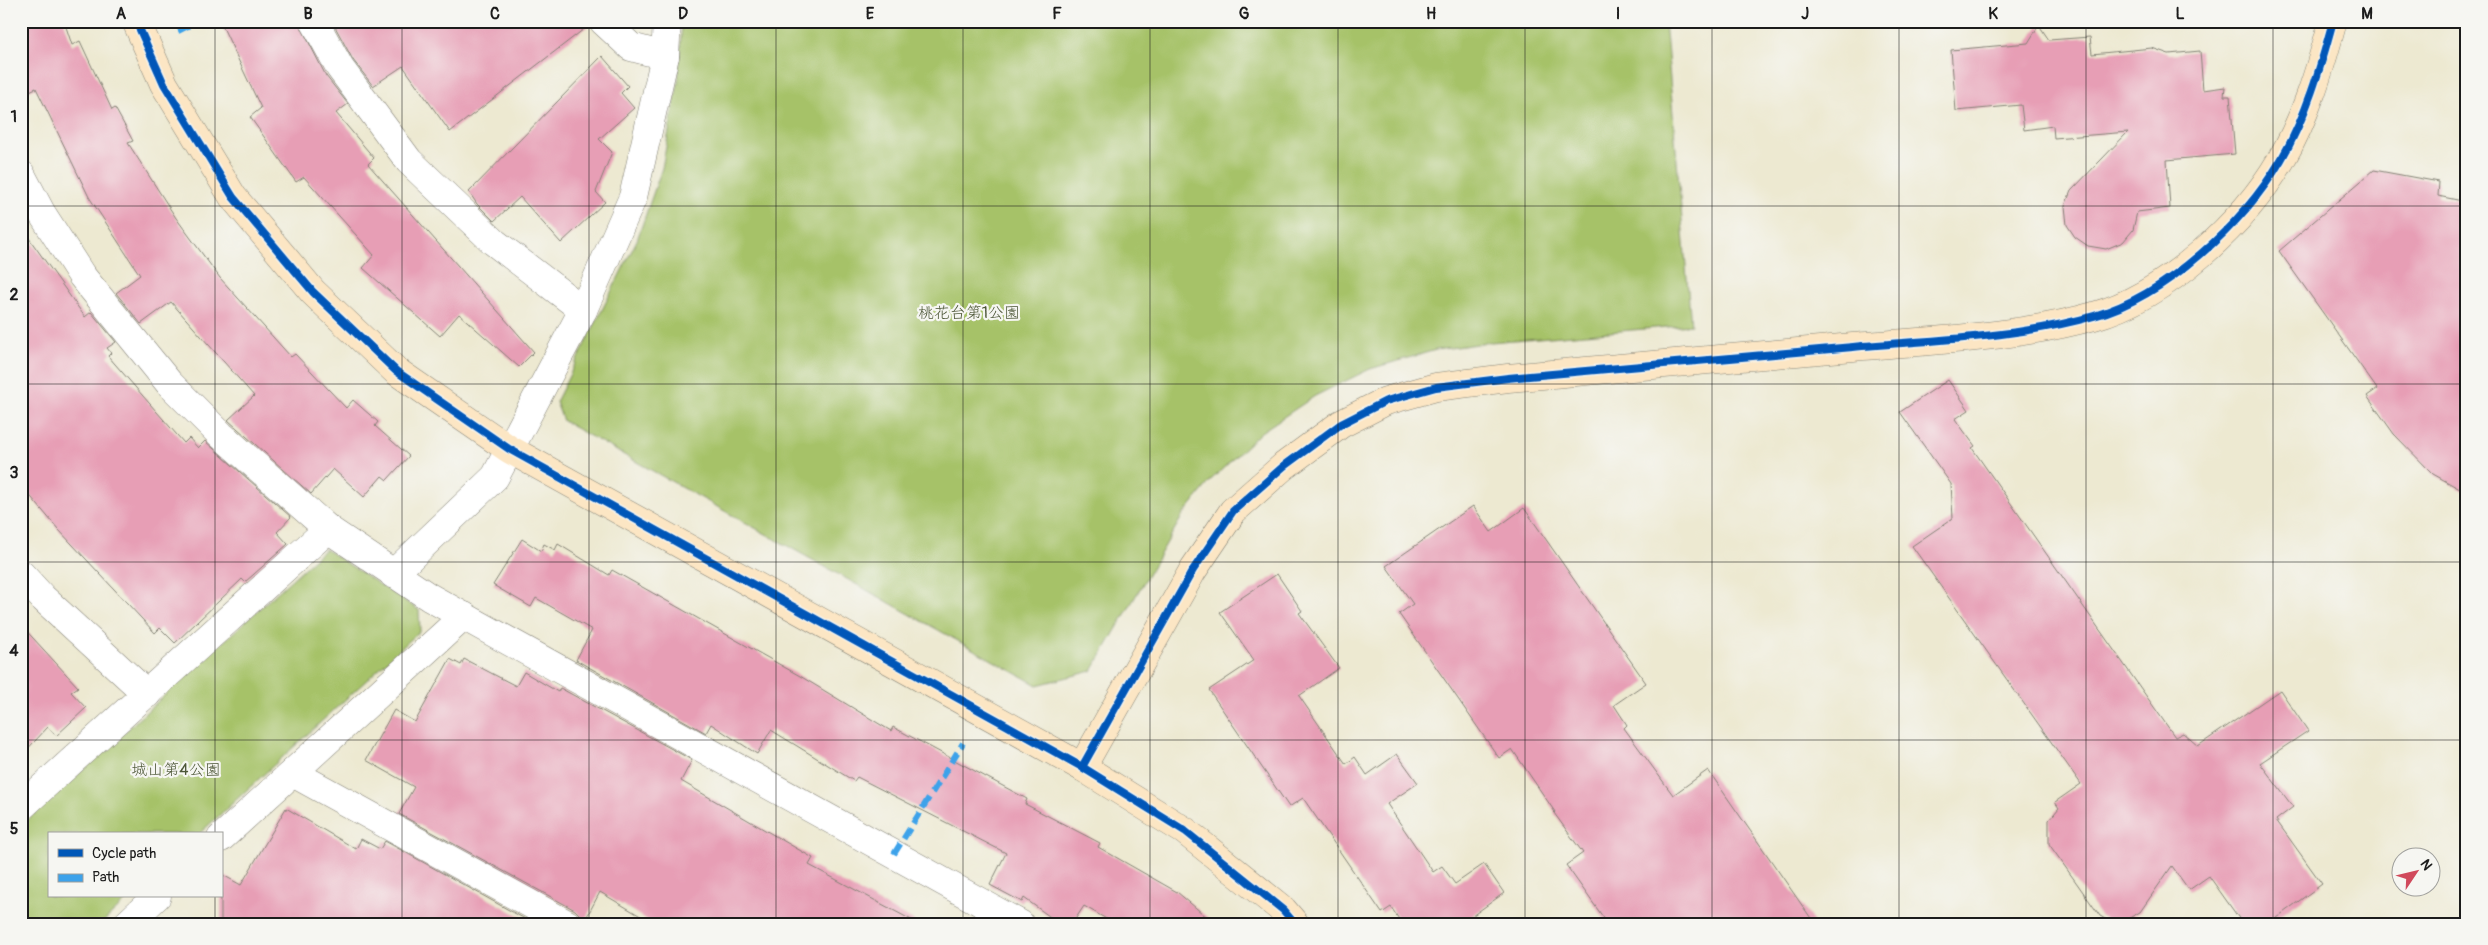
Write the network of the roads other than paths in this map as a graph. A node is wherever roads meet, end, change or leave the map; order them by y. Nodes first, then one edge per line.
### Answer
1 (136, 21) edge
2 (314, 21) edge
3 (603, 21) edge
4 (667, 21) edge
5 (2333, 21) edge
6 (665, 56) junction
7 (21, 174) edge
8 (582, 310) junction
9 (508, 450) junction
10 (328, 529) junction
11 (21, 574) edge
12 (393, 574) junction
13 (464, 616) junction
14 (147, 694) junction
15 (1082, 767) junction
16 (293, 773) junction
17 (21, 807) edge
18 (222, 837) edge
19 (155, 898) edge
20 (127, 924) edge
21 (567, 924) edge
22 (1020, 924) edge
23 (1295, 924) edge

1 - 9 street
2 - 8 street
3 - 6 street
4 - 6 street
5 - 15 street
6 - 8 street
7 - 10 street
8 - 9 street
9 - 12 street
9 - 15 street
10 - 12 street
10 - 14 street
11 - 14 street
12 - 13 street
13 - 16 street
13 - 22 street
14 - 17 street
15 - 23 street
16 - 18 street
16 - 21 street
19 - 20 street

